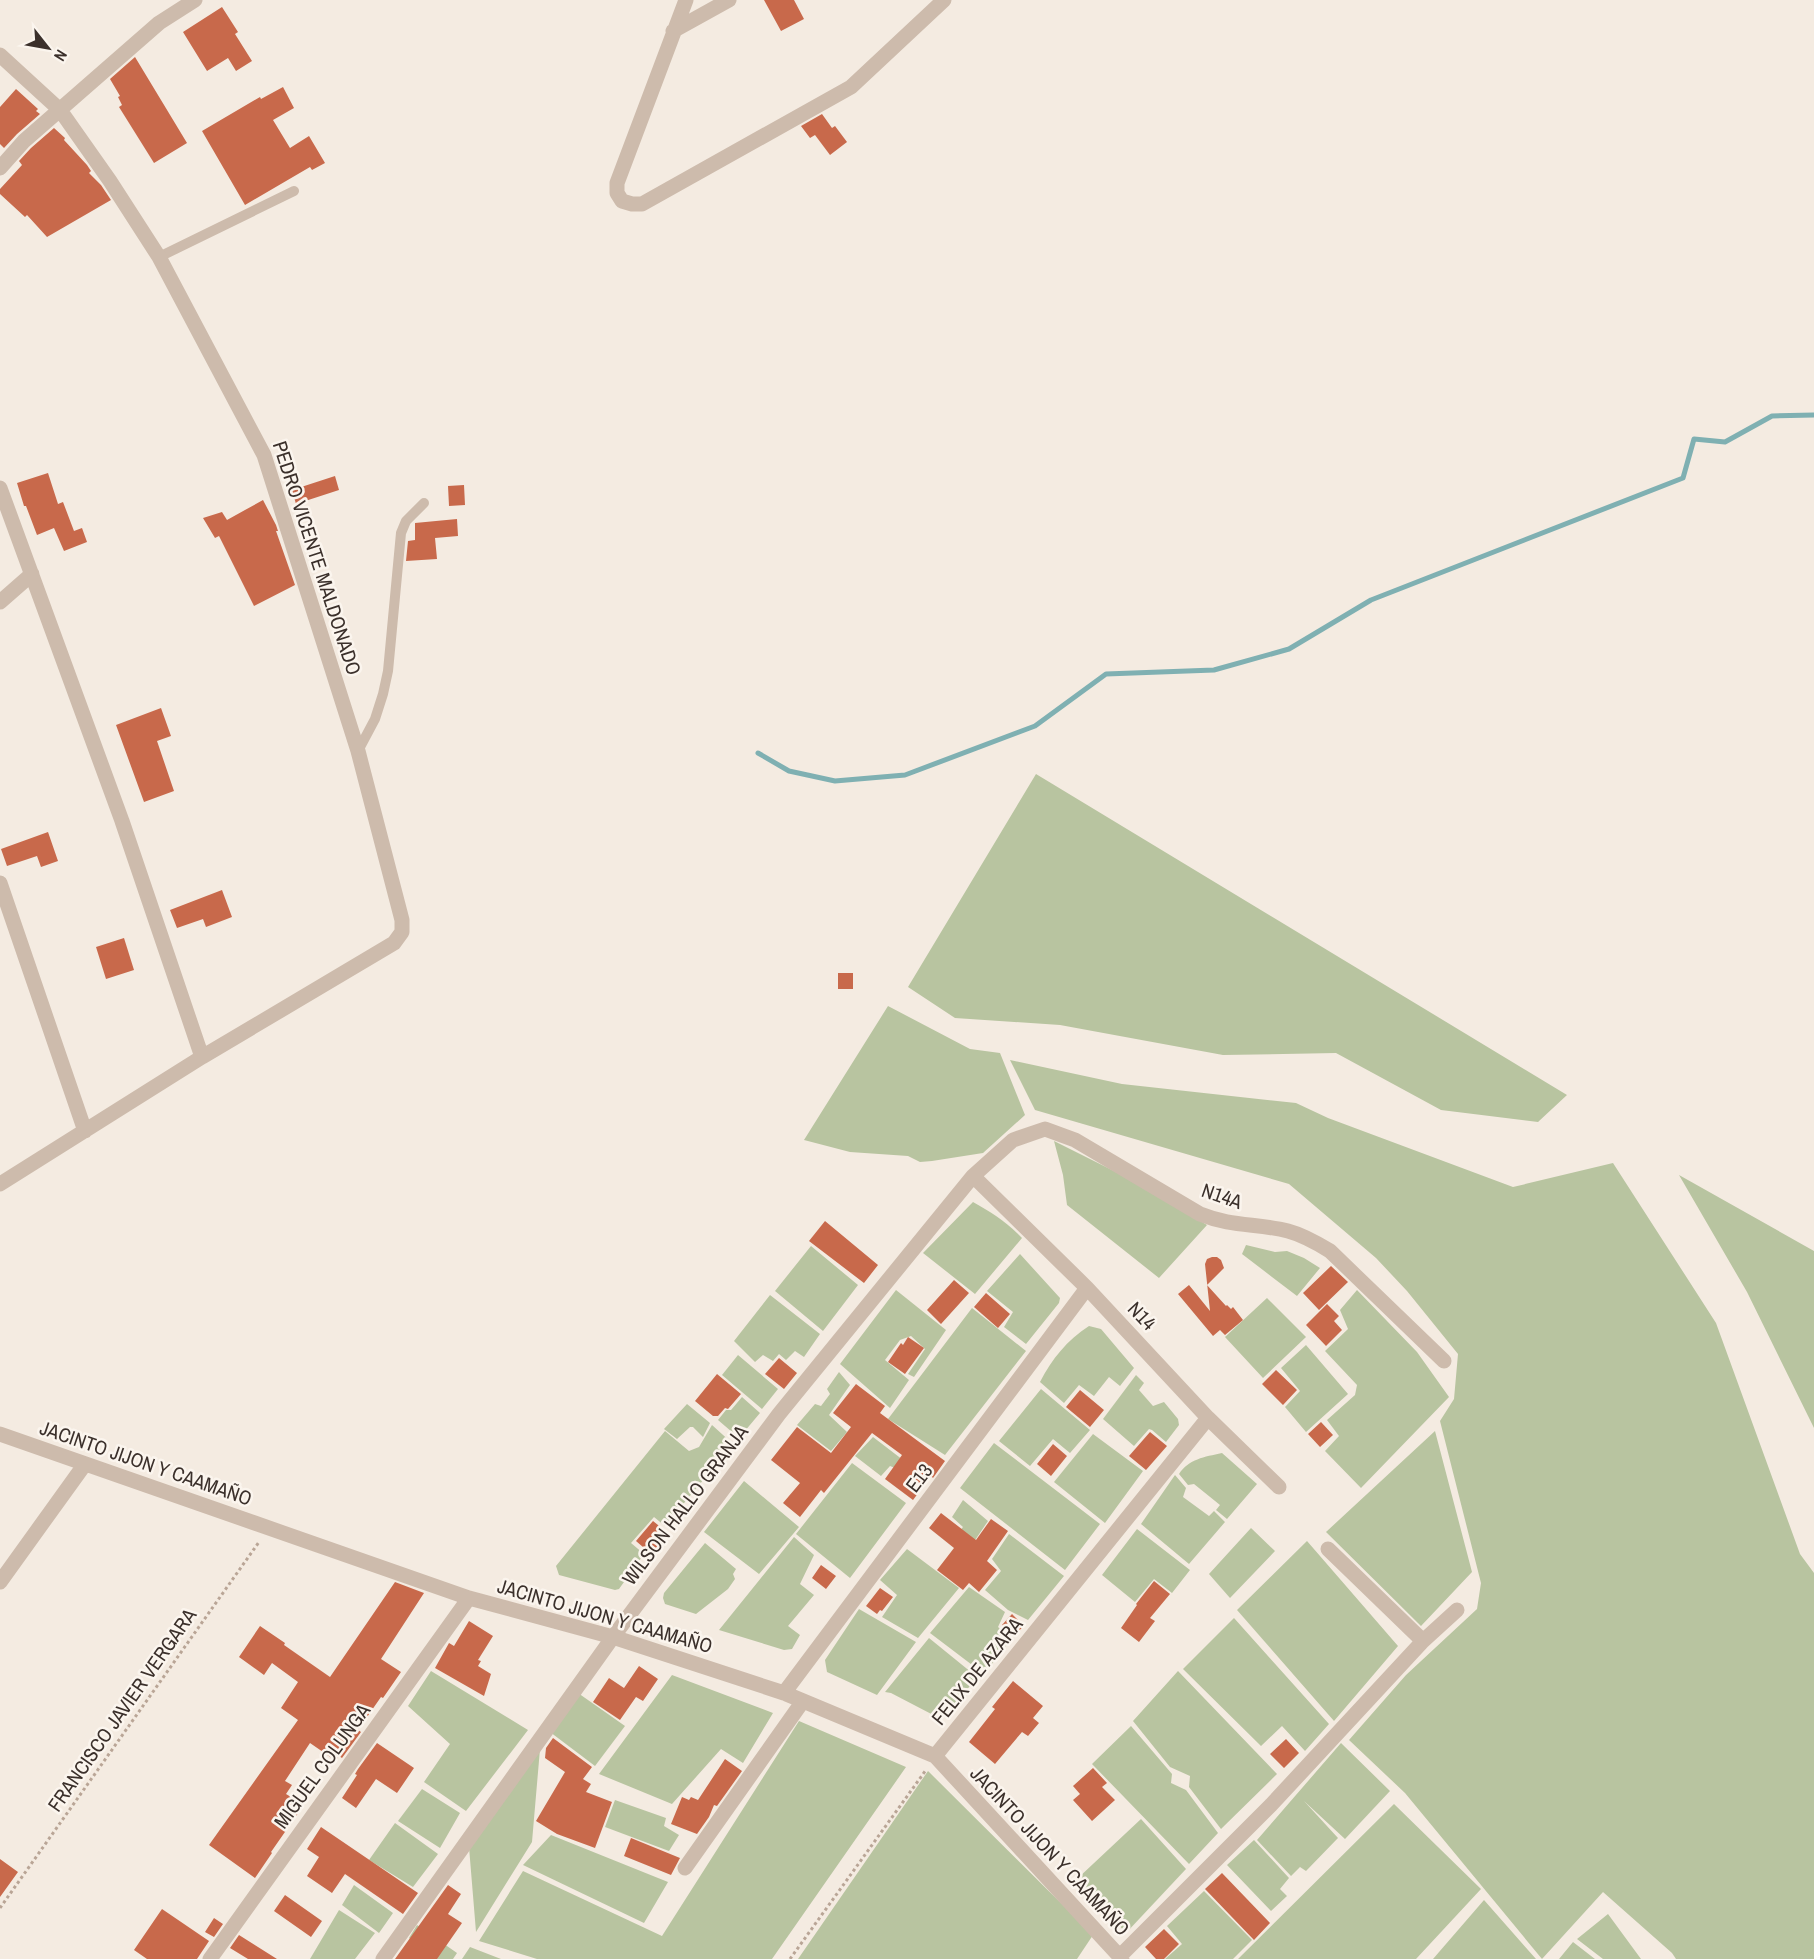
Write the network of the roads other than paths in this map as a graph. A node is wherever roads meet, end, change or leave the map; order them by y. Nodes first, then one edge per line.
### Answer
1 (195, 0) edge
2 (686, 0) edge
3 (729, 0) edge
4 (945, 0) edge
5 (673, 31) junction
6 (0, 56) edge
7 (60, 110) junction
8 (0, 168) edge
9 (294, 191) dead end
10 (159, 257) junction
11 (0, 488) edge
12 (424, 502) dead end
13 (32, 574) junction
14 (0, 602) edge
15 (358, 751) junction
16 (0, 883) edge
17 (202, 1057) junction
18 (85, 1131) junction
19 (972, 1176) junction
20 (0, 1184) edge
21 (1087, 1288) junction
22 (1444, 1361) dead end
23 (1208, 1418) junction
24 (0, 1434) edge
25 (85, 1464) junction
26 (1279, 1487) dead end
27 (1328, 1549) dead end
28 (0, 1582) edge
29 (469, 1598) junction
30 (1457, 1610) dead end
31 (613, 1637) junction
32 (1423, 1641) junction
33 (784, 1693) junction
34 (803, 1701) junction
35 (935, 1756) junction
36 (685, 1868) dead end
37 (1121, 1958) edge
38 (210, 1959) edge
39 (383, 1959) edge

1 - 7 street
2 - 5 street
3 - 5 street
4 - 5 street
6 - 7 street, PEDRO VICENTE MALDONADO
7 - 8 street
7 - 10 street, PEDRO VICENTE MALDONADO
9 - 10 lane
10 - 15 street, PEDRO VICENTE MALDONADO
11 - 13 street
12 - 15 lane
13 - 14 street
13 - 17 street
15 - 17 street, PEDRO VICENTE MALDONADO
16 - 18 street
17 - 18 street
18 - 20 street
19 - 21 street, N14
19 - 22 street, N14A
19 - 31 street, WILSON HALLO GRANJA
21 - 23 street, N14
21 - 33 street, E13
23 - 26 street, N14
23 - 35 street, FELIX DE AZARA
24 - 25 street, JACINTO JIJON Y CAAMAÑO
25 - 28 street
25 - 29 street, JACINTO JIJON Y CAAMAÑO
27 - 32 street
29 - 31 street, JACINTO JIJON Y CAAMAÑO
29 - 38 street, MIGUEL COLUNGA
30 - 32 street
31 - 33 street, JACINTO JIJON Y CAAMAÑO
31 - 39 street, WILSON HALLO GRANJA
32 - 37 street
33 - 34 street, JACINTO JIJON Y CAAMAÑO
34 - 35 street, JACINTO JIJON Y CAAMAÑO
34 - 36 street
35 - 37 street, JACINTO JIJON Y CAAMAÑO

